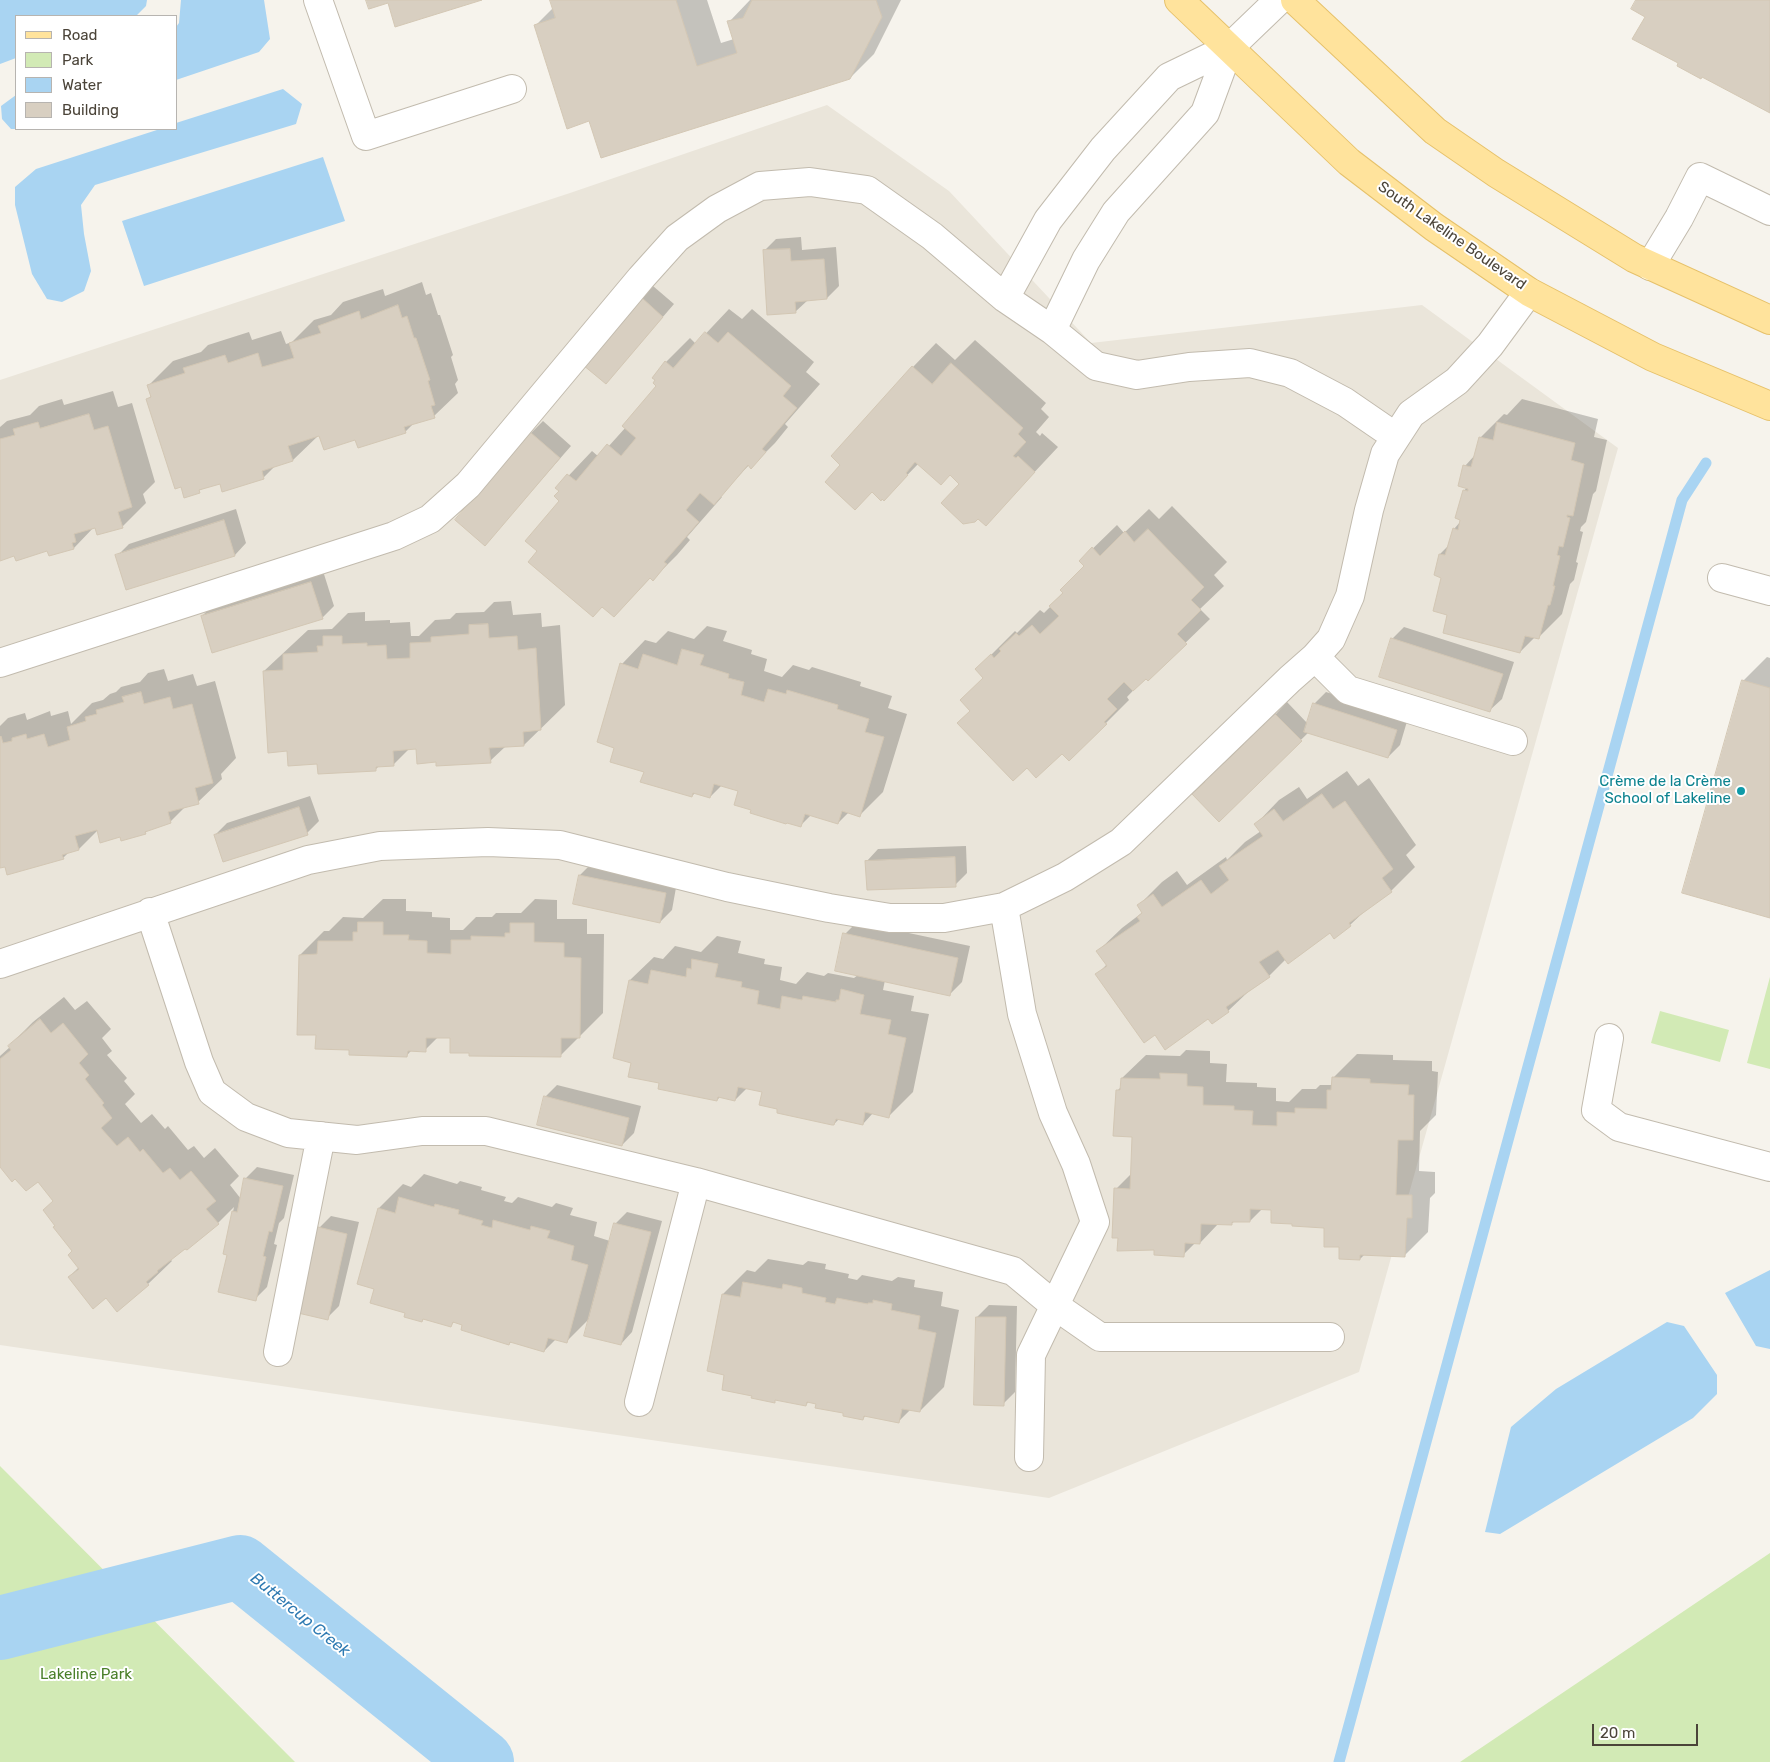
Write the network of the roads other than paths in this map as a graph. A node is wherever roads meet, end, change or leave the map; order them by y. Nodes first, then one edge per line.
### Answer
1 (318, 0) edge
2 (1179, 0) edge
3 (1279, 0) edge
4 (1295, 0) edge
5 (1229, 48) junction
6 (512, 89) dead end
7 (1770, 211) edge
8 (1650, 266) junction
9 (1530, 292) junction
10 (1005, 298) junction
11 (1770, 320) edge
12 (1052, 330) junction
13 (1770, 406) edge
14 (1396, 437) junction
15 (1722, 578) dead end
16 (1770, 592) edge
17 (1316, 657) junction
18 (0, 663) edge
19 (1513, 741) dead end
20 (1004, 907) junction
21 (150, 912) junction
22 (0, 964) edge
23 (1609, 1038) dead end
24 (322, 1136) junction
25 (1770, 1167) edge
26 (696, 1182) junction
27 (1054, 1305) junction
28 (1330, 1337) dead end
29 (278, 1352) dead end
30 (639, 1402) dead end
31 (1029, 1457) dead end

1 - 6 lane
2 - 5 main road, South Lakeline Boulevard
3 - 5 lane
4 - 8 main road
5 - 9 main road, South Lakeline Boulevard
5 - 10 lane
5 - 12 lane
7 - 8 lane
8 - 11 main road
9 - 13 main road, South Lakeline Boulevard
9 - 14 lane
10 - 12 lane
10 - 18 lane
12 - 14 lane
14 - 17 lane
15 - 16 lane
17 - 19 lane
17 - 20 lane
20 - 21 lane
20 - 27 lane
21 - 22 lane
21 - 24 lane
23 - 25 lane
24 - 26 lane
24 - 29 lane
26 - 27 lane
26 - 30 lane
27 - 28 lane
27 - 31 lane

